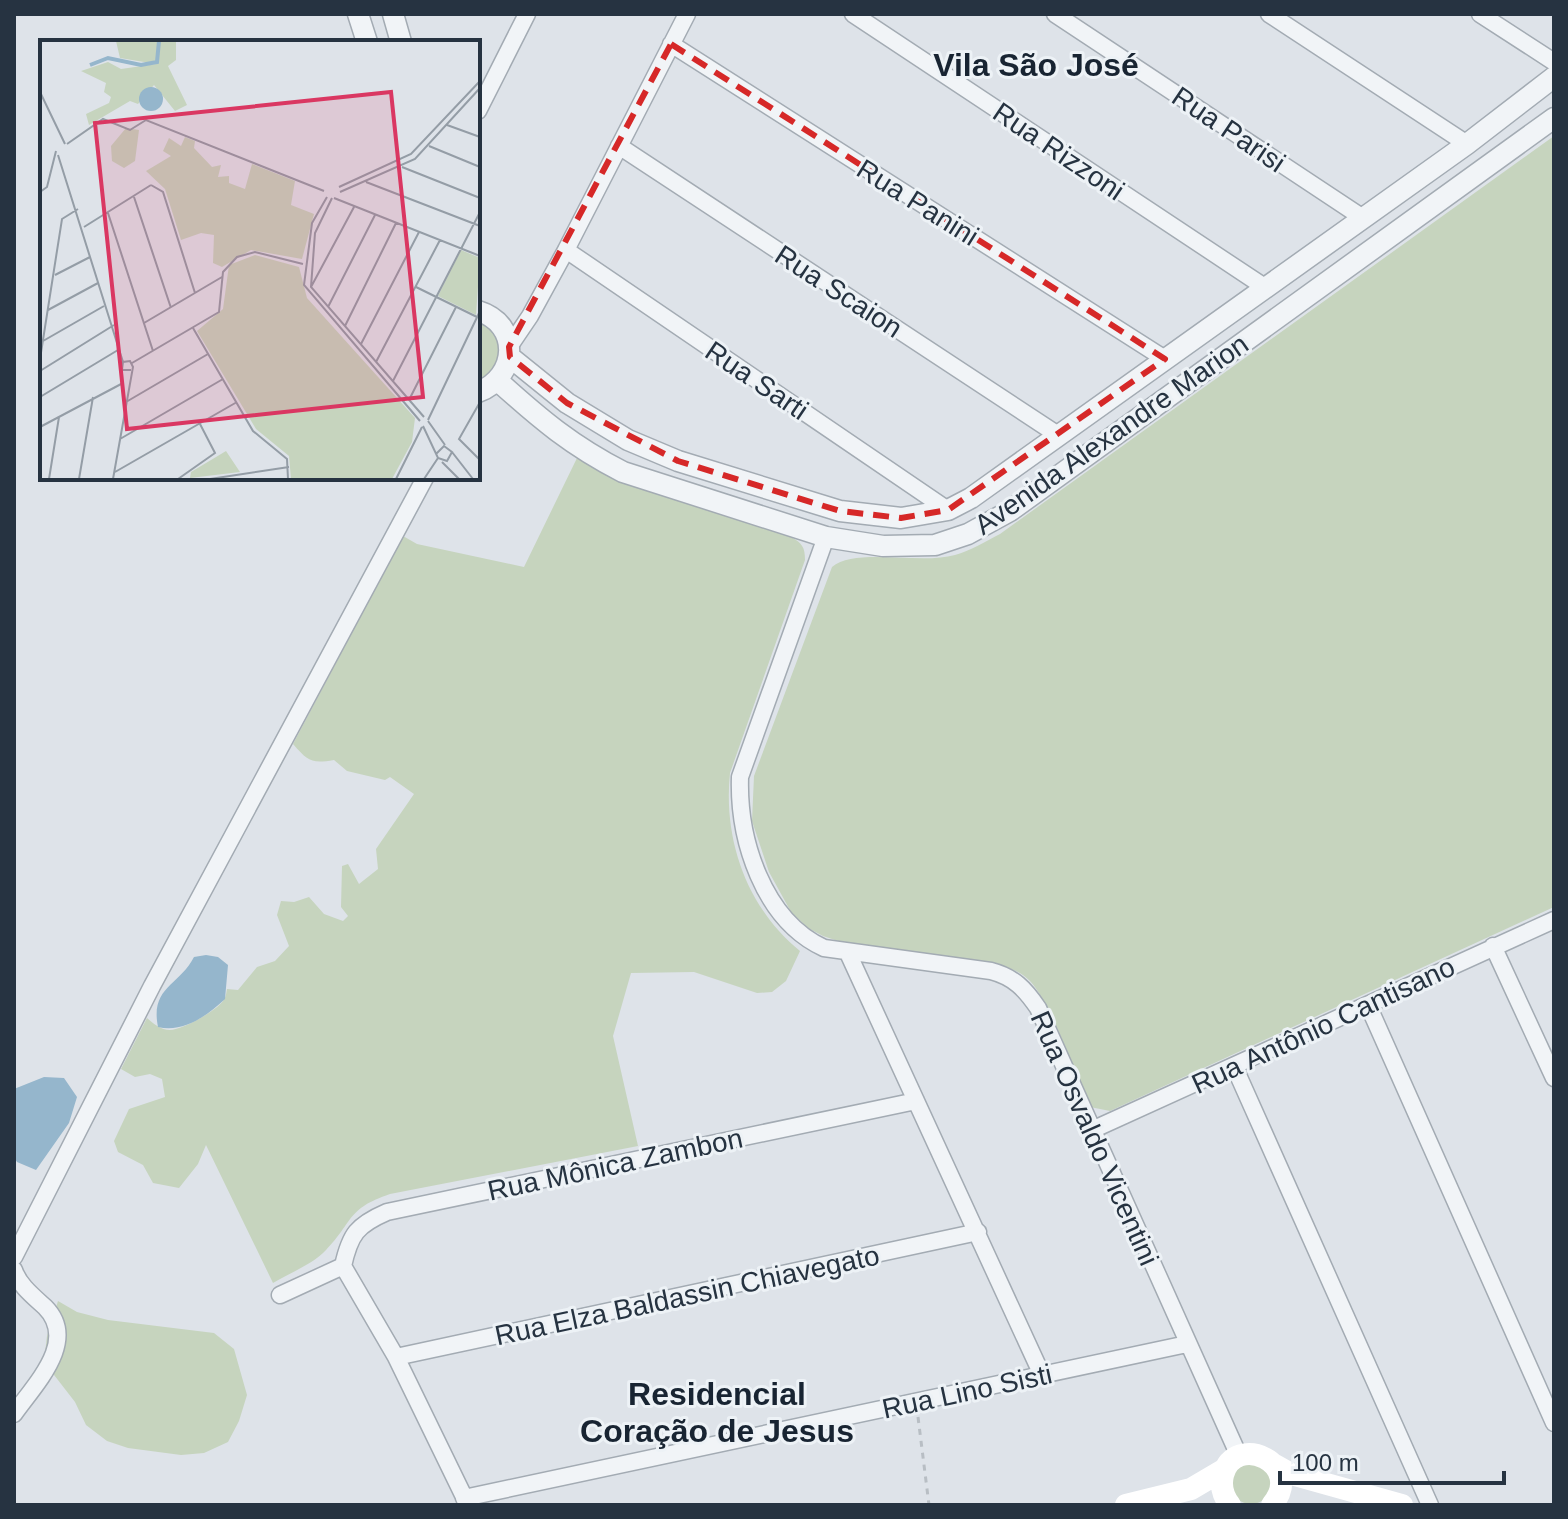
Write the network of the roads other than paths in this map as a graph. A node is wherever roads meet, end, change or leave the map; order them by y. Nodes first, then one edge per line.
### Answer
1 (358, 14) edge
2 (393, 14) edge
3 (527, 14) edge
4 (687, 14) edge
5 (853, 14) edge
6 (1055, 14) edge
7 (1269, 14) edge
8 (1480, 14) edge
9 (366, 40) edge
10 (400, 40) edge
11 (671, 44) junction
12 (1554, 62) edge
13 (1554, 77) edge
14 (480, 107) edge
15 (1554, 118) edge
16 (1467, 144) junction
17 (619, 146) junction
18 (1363, 218) junction
19 (566, 250) junction
20 (1266, 288) junction
21 (480, 307) edge
22 (507, 344) junction
23 (1165, 359) junction
24 (498, 381) junction
25 (480, 391) edge
26 (1058, 435) junction
27 (424, 480) edge
28 (948, 510) junction
29 (826, 537) junction
30 (1554, 920) edge
31 (1493, 946) junction
32 (848, 953) junction
33 (1368, 1005) junction
34 (1234, 1066) junction
35 (1554, 1078) edge
36 (916, 1101) junction
37 (1092, 1130) junction
38 (978, 1232) junction
39 (14, 1257) edge
40 (343, 1266) junction
41 (14, 1270) edge
42 (280, 1295) dead end
43 (1187, 1344) junction
44 (396, 1357) junction
45 (1042, 1375) junction
46 (14, 1414) edge
47 (1554, 1423) edge
48 (1232, 1463) junction
49 (1275, 1465) junction
50 (466, 1501) edge
51 (1126, 1505) edge
52 (1230, 1505) edge
53 (1272, 1505) edge
54 (1402, 1505) edge
55 (1430, 1505) edge

1 - 9 street
2 - 10 street
3 - 14 street
4 - 11 street
5 - 20 street, Rua Rizzoni
6 - 18 street, Rua Parisi
7 - 16 street
8 - 12 street
11 - 17 street
11 - 23 street, Rua Panini
13 - 16 street, Avenida Alexandre Marion
15 - 29 street, Avenida Alexandre Marion
16 - 18 street, Avenida Alexandre Marion
17 - 19 street
17 - 26 street, Rua Scaion
18 - 20 street, Avenida Alexandre Marion
19 - 22 street
19 - 28 street, Rua Sarti
20 - 23 street, Avenida Alexandre Marion
21 - 22 street, Avenida Alexandre Marion
22 - 24 street
22 - 28 street, Avenida Alexandre Marion
23 - 26 street, Avenida Alexandre Marion
24 - 25 street
24 - 29 street, Avenida Alexandre Marion
26 - 28 street, Avenida Alexandre Marion
27 - 39 street
29 - 32 street, Rua Osvaldo Vicentini
30 - 31 street, Rua Antônio Cantisano
31 - 33 street, Rua Antônio Cantisano
31 - 35 street
32 - 36 street
32 - 37 street, Rua Osvaldo Vicentini
33 - 34 street, Rua Antônio Cantisano
33 - 47 street
34 - 37 street, Rua Antônio Cantisano
34 - 55 street
36 - 38 street
36 - 40 street, Rua Mônica Zambon
37 - 43 street, Rua Osvaldo Vicentini
38 - 44 street, Rua Elza Baldassin Chiavegato
38 - 45 street
40 - 42 street
40 - 44 street
41 - 46 street
43 - 45 street, Rua Lino Sisti
43 - 48 street, Rua Osvaldo Vicentini
44 - 50 street
45 - 50 street, Rua Lino Sisti
48 - 49 main road
48 - 51 main road
48 - 52 main road
49 - 53 main road
49 - 54 main road

